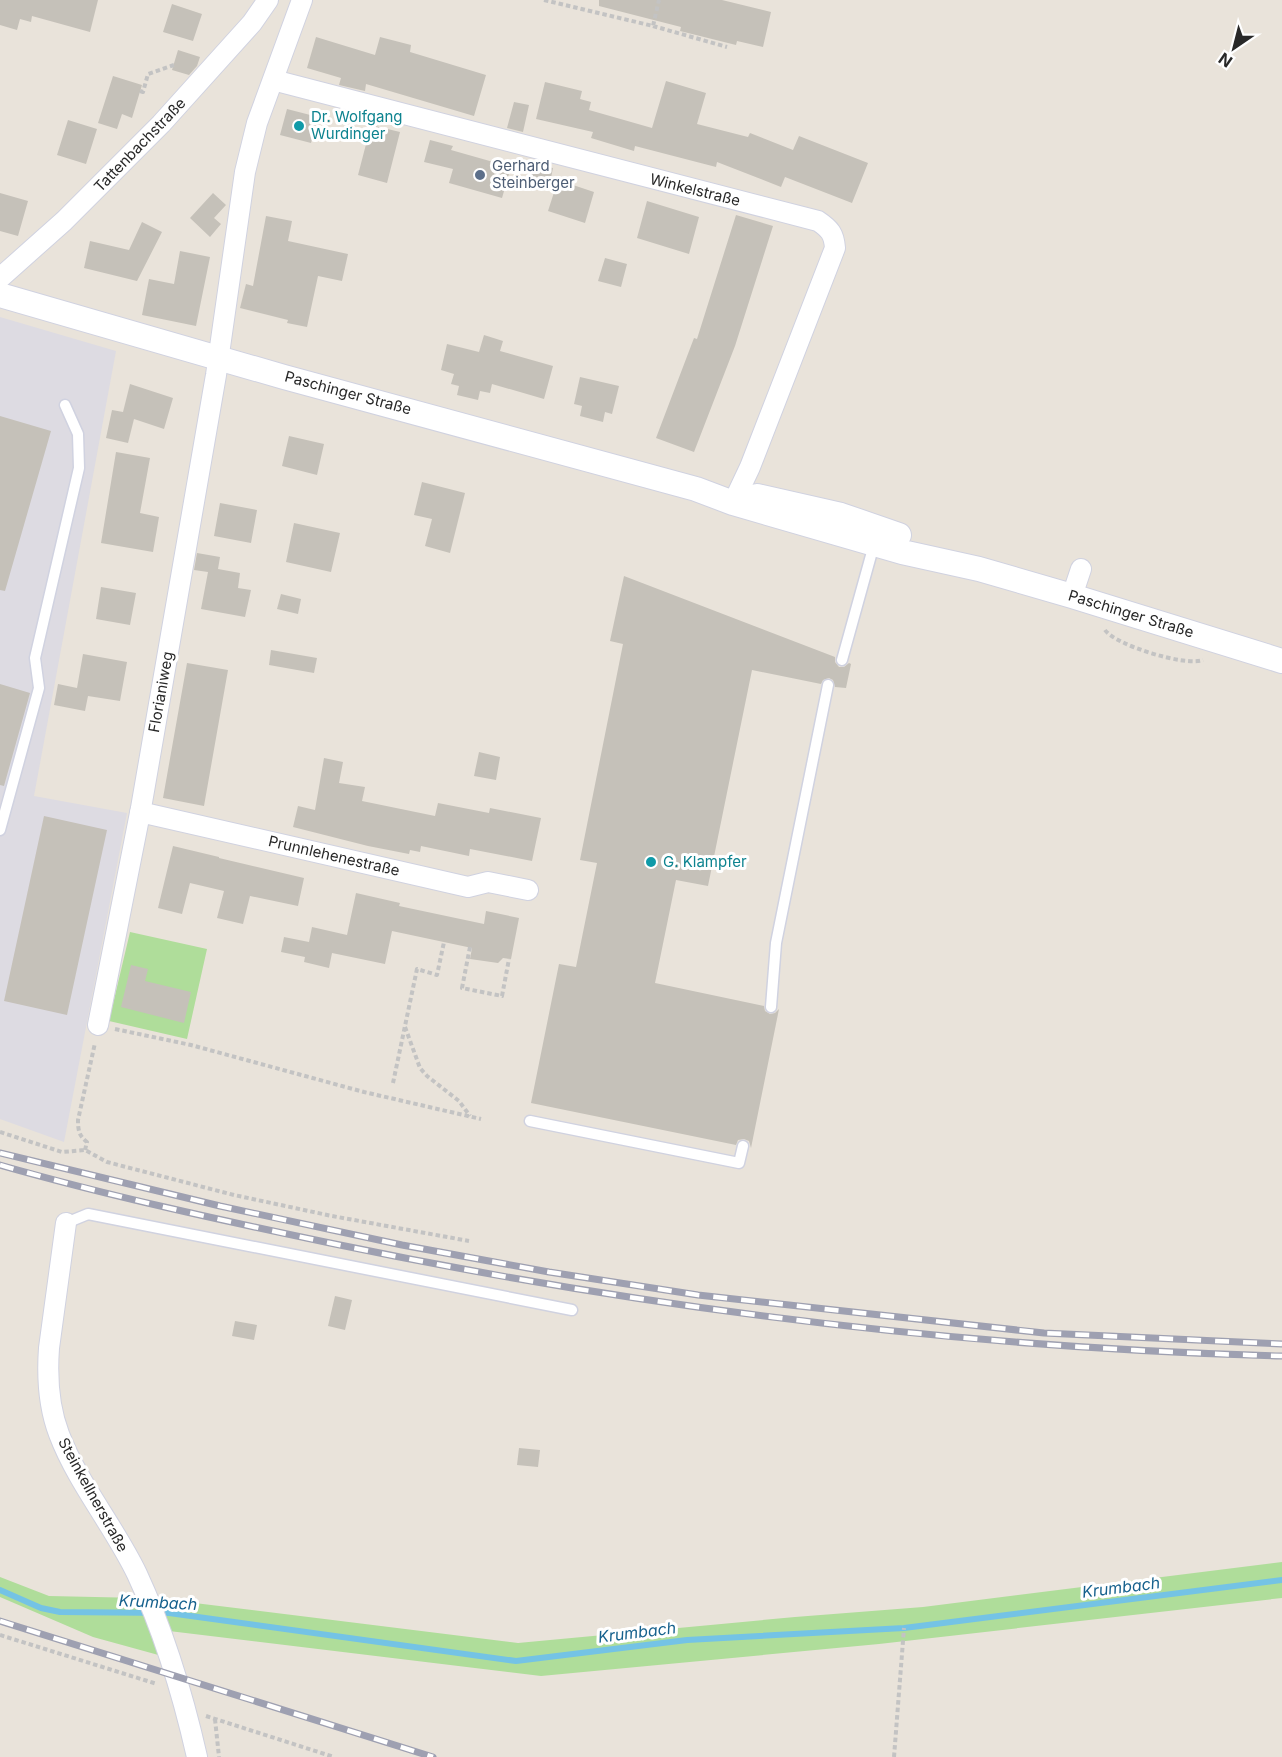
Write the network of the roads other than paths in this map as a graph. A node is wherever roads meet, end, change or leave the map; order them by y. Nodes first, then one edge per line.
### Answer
1 (268, 0) edge
2 (302, 0) edge
3 (273, 80) junction
4 (0, 278) edge
5 (0, 295) edge
6 (218, 358) junction
7 (65, 405) dead end
8 (735, 497) junction
9 (876, 535) junction
10 (1082, 569) dead end
11 (1072, 596) junction
12 (842, 660) dead end
13 (1282, 661) edge
14 (828, 685) dead end
15 (140, 812) junction
16 (0, 830) edge
17 (528, 890) dead end
18 (771, 1007) dead end
19 (98, 1025) road end
20 (530, 1121) dead end
21 (743, 1146) dead end
22 (66, 1223) joint
23 (572, 1310) dead end
24 (197, 1757) edge

1 - 4 street, Tattenbachstraße
2 - 3 street
3 - 6 street
3 - 8 street, Winkelstraße
5 - 6 street, Paschinger Straße
6 - 8 street, Paschinger Straße
6 - 15 street, Florianiweg
7 - 16 lane
8 - 9 street, Paschinger Straße
9 - 11 street, Paschinger Straße
9 - 12 lane
10 - 11 street
11 - 13 street, Paschinger Straße
14 - 18 lane
15 - 17 street, Prunnlehenestraße
15 - 19 street, Florianiweg
20 - 21 lane
22 - 23 lane
22 - 24 street, Steinkellnerstraße

